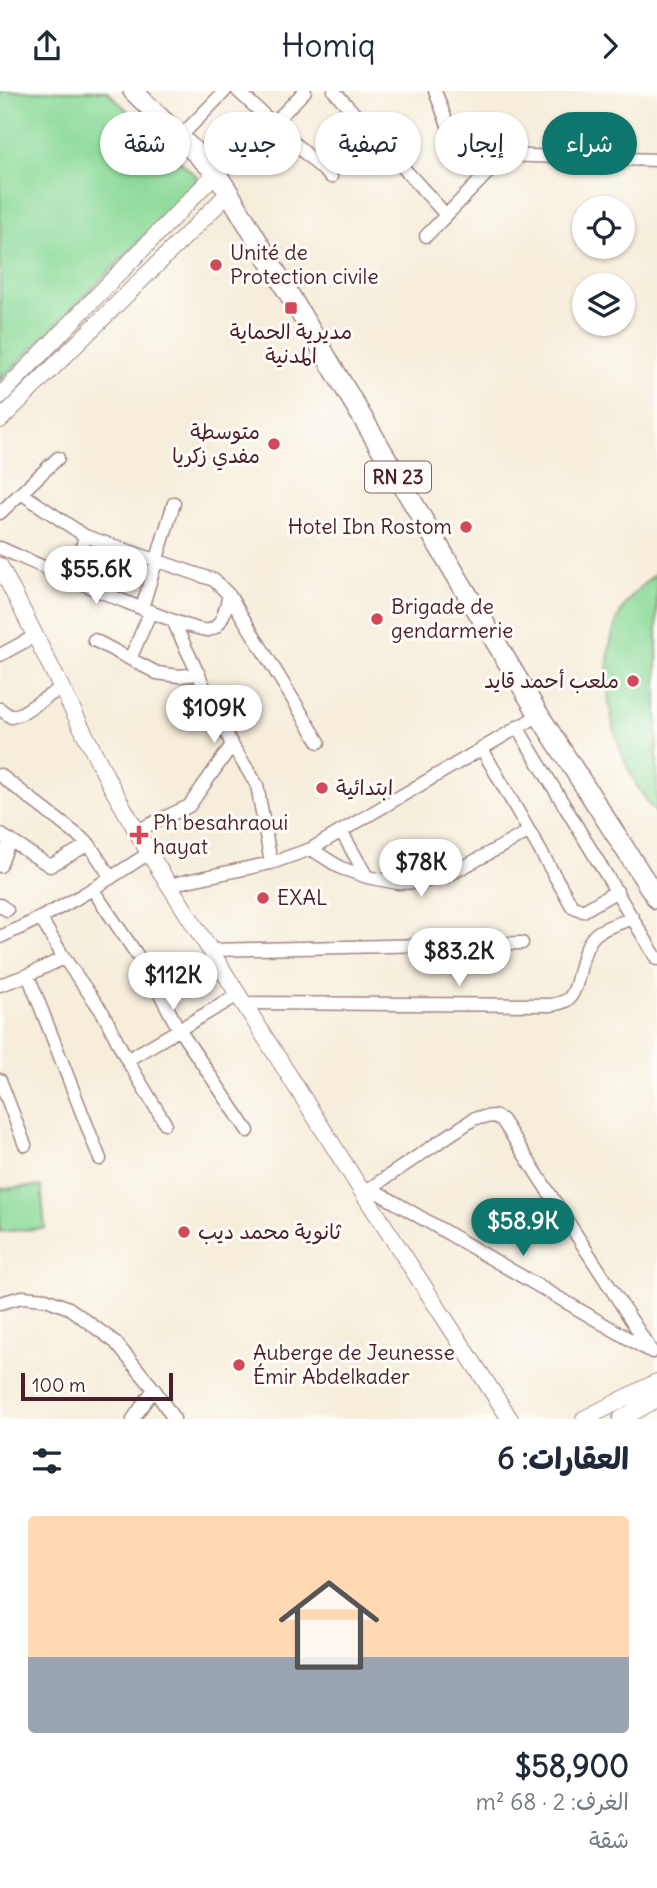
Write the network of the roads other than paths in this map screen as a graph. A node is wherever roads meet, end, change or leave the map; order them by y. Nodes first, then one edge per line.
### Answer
1 (133, 91) edge
2 (225, 91) edge
3 (238, 91) edge
4 (305, 91) edge
5 (334, 91) edge
6 (435, 91) edge
7 (154, 112) edge
8 (260, 112) edge
9 (285, 112) edge
10 (443, 112) edge
11 (190, 127) edge
12 (190, 147) edge
13 (301, 150) edge
14 (528, 156) edge
15 (657, 160) edge
16 (204, 161) edge
17 (214, 175) edge
18 (217, 175) edge
19 (485, 175) edge
20 (331, 177) dead end
21 (229, 193) junction
22 (446, 215) junction
23 (426, 236) dead end
24 (0, 396) edge
25 (0, 420) edge
26 (58, 459) dead end
27 (21, 493) junction
28 (174, 503) dead end
29 (0, 513) edge
30 (85, 536) junction
31 (0, 548) edge
32 (157, 561) junction
33 (0, 566) edge
34 (74, 579) junction
35 (229, 594) junction
36 (146, 609) junction
37 (173, 621) junction
38 (36, 636) junction
39 (94, 640) dead end
40 (0, 655) edge
41 (130, 659) junction
42 (199, 674) junction
43 (61, 688) junction
44 (0, 709) edge
45 (539, 715) junction
46 (517, 727) junction
47 (319, 742) dead end
48 (232, 745) junction
49 (482, 749) junction
50 (0, 775) edge
51 (136, 831) junction
52 (341, 831) junction
53 (528, 832) junction
54 (5, 837) edge
55 (89, 844) junction
56 (311, 849) junction
57 (149, 853) junction
58 (271, 863) junction
59 (0, 866) edge
60 (367, 877) junction
61 (111, 878) junction
62 (168, 885) junction
63 (650, 885) edge
64 (93, 890) junction
65 (617, 891) junction
66 (657, 899) edge
67 (633, 918) junction
68 (41, 919) junction
69 (0, 937) edge
70 (522, 943) dead end
71 (211, 950) junction
72 (64, 958) junction
73 (657, 959) edge
74 (28, 975) junction
75 (0, 985) edge
76 (241, 999) junction
77 (178, 1028) junction
78 (127, 1060) junction
79 (0, 1080) edge
80 (165, 1122) dead end
81 (248, 1131) dead end
82 (25, 1145) dead end
83 (100, 1159) dead end
84 (367, 1191) junction
85 (0, 1303) edge
86 (654, 1354) edge
87 (657, 1382) edge
88 (154, 1389) junction
89 (657, 1399) edge
90 (642, 1414) edge
91 (133, 1419) edge
92 (174, 1419) edge
93 (510, 1419) edge
94 (584, 1419) edge
95 (621, 1419) edge

1 - 7 main road, RN 23
2 - 11 street
3 - 8 street
4 - 9 street
5 - 22 street
6 - 10 street
12 - 16 main road, RN 23
13 - 20 street
14 - 15 street
17 - 24 street
18 - 21 main road, RN 23
19 - 22 street
21 - 25 street
21 - 45 main road, RN 23
22 - 23 street
26 - 27 street
27 - 29 street
27 - 30 street
28 - 32 street
30 - 32 street
30 - 34 street
31 - 34 street
32 - 35 street
32 - 36 street
33 - 38 street
34 - 36 street
35 - 37 street
35 - 47 street
36 - 37 street
36 - 41 street
37 - 42 street
38 - 40 street
38 - 43 street
39 - 41 street
41 - 42 street
42 - 48 street
43 - 44 street
43 - 51 street
45 - 46 street
45 - 63 main road, RN 23
46 - 49 street
46 - 65 street
48 - 51 street
48 - 58 street
49 - 52 street
49 - 53 street
50 - 55 street
51 - 57 street
52 - 56 street
52 - 60 street
53 - 60 street
53 - 65 street
54 - 55 street
54 - 59 street
55 - 61 street
56 - 58 street
56 - 60 street
57 - 61 street
57 - 62 street
58 - 62 street
61 - 64 street
62 - 71 street
63 - 66 main road, RN 23
64 - 68 street
64 - 77 street
65 - 67 street
67 - 73 street
67 - 76 street
68 - 69 street
68 - 72 street
70 - 71 street
71 - 76 street
72 - 74 street
72 - 78 street
74 - 75 street
74 - 83 street
76 - 77 street
76 - 84 street
77 - 78 street
77 - 81 street
78 - 80 street
79 - 82 street
84 - 86 street
84 - 86 street
84 - 93 street
85 - 88 street
87 - 94 street
88 - 91 street
88 - 92 street
89 - 90 street
90 - 95 street

